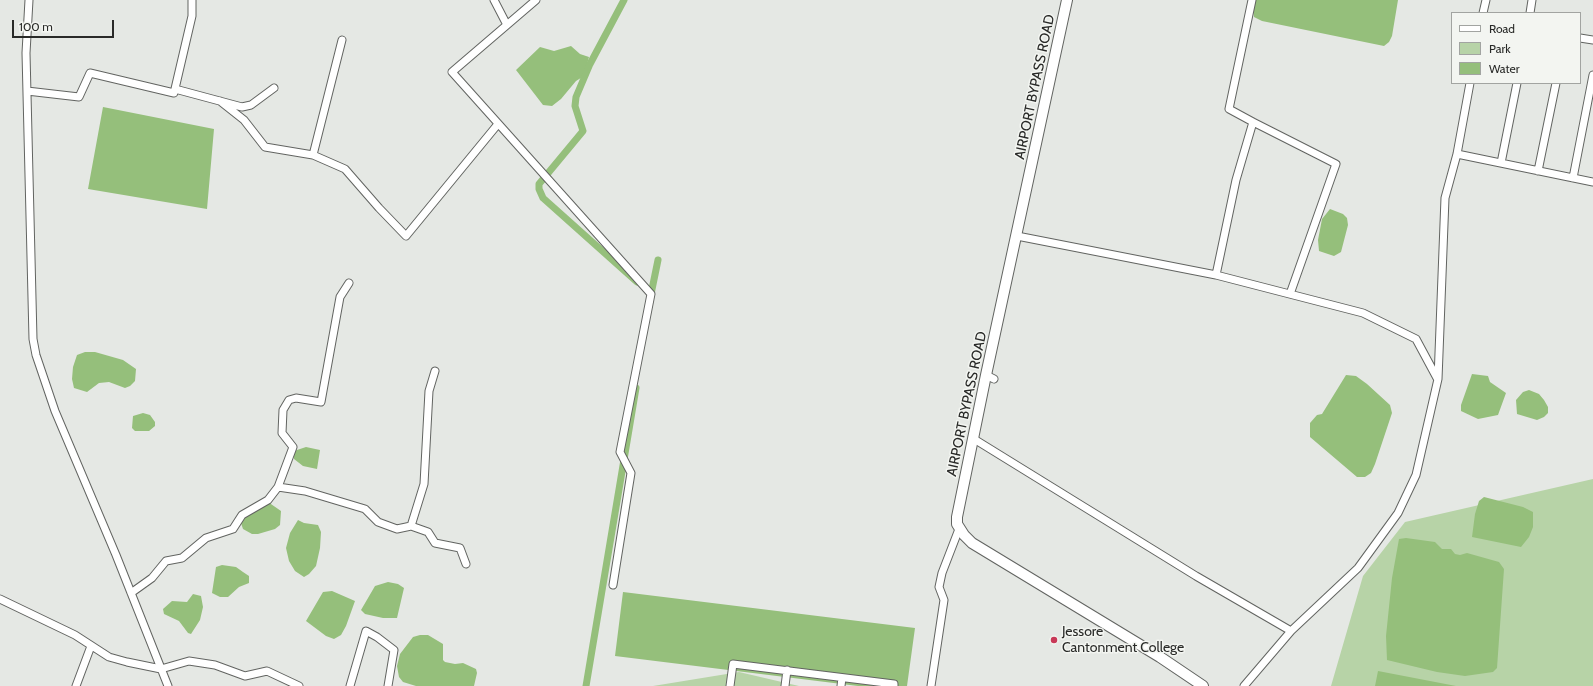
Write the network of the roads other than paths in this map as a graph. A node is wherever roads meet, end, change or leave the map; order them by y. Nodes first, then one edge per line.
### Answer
1 (28, 0) edge
2 (192, 0) edge
3 (494, 0) edge
4 (536, 0) edge
5 (1067, 0) edge
6 (1252, 0) edge
7 (1486, 0) edge
8 (1532, 0) edge
9 (1483, 12) edge
10 (1530, 12) edge
11 (507, 25) junction
12 (1581, 38) edge
13 (342, 40) dead end
14 (1593, 40) edge
15 (1593, 75) edge
16 (1470, 84) edge
17 (1517, 84) edge
18 (1556, 84) edge
19 (274, 88) dead end
20 (175, 89) junction
21 (27, 91) junction
22 (220, 101) junction
23 (1253, 122) junction
24 (498, 124) junction
25 (1457, 154) junction
26 (313, 155) junction
27 (1501, 163) junction
28 (1538, 171) junction
29 (1573, 178) junction
30 (1593, 182) edge
31 (1018, 236) junction
32 (1216, 275) junction
33 (349, 283) dead end
34 (1290, 294) junction
35 (435, 370) dead end
36 (1438, 379) junction
37 (974, 439) junction
38 (278, 487) junction
39 (411, 526) junction
40 (959, 529) junction
41 (466, 564) dead end
42 (614, 585) dead end
43 (131, 594) junction
44 (0, 599) edge
45 (1291, 631) junction
46 (92, 646) junction
47 (161, 669) junction
48 (787, 670) junction
49 (842, 678) junction
50 (76, 686) edge
51 (168, 686) edge
52 (299, 686) edge
53 (350, 686) edge
54 (388, 686) edge
55 (730, 686) edge
56 (785, 686) edge
57 (841, 686) edge
58 (894, 686) edge
59 (930, 686) edge
60 (1203, 686) edge
61 (1244, 686) edge

1 - 21 street
2 - 20 street
3 - 11 street
4 - 11 street
5 - 31 street, AIRPORT BYPASS ROAD
6 - 23 street
7 - 9 street
8 - 10 street
11 - 24 street
12 - 14 street
13 - 26 street
15 - 29 street
16 - 25 street
17 - 27 street
18 - 28 street
19 - 22 street
20 - 21 street
20 - 22 street
21 - 43 street
22 - 26 street
23 - 32 street
23 - 34 street
24 - 26 street
24 - 42 street
25 - 27 street
25 - 36 street
27 - 28 street
28 - 29 street
29 - 30 street
31 - 32 street
31 - 37 street, AIRPORT BYPASS ROAD
32 - 34 street
33 - 38 street
34 - 36 street
35 - 39 street
36 - 45 street
37 - 40 street, AIRPORT BYPASS ROAD
37 - 45 street
38 - 39 street
38 - 43 street
39 - 41 street
40 - 59 street
40 - 60 street
43 - 47 street
44 - 46 street
45 - 61 street
46 - 47 street
46 - 50 street
47 - 51 street
47 - 52 street
48 - 49 street
48 - 55 street
48 - 56 street
49 - 57 street
49 - 58 street
53 - 54 street

